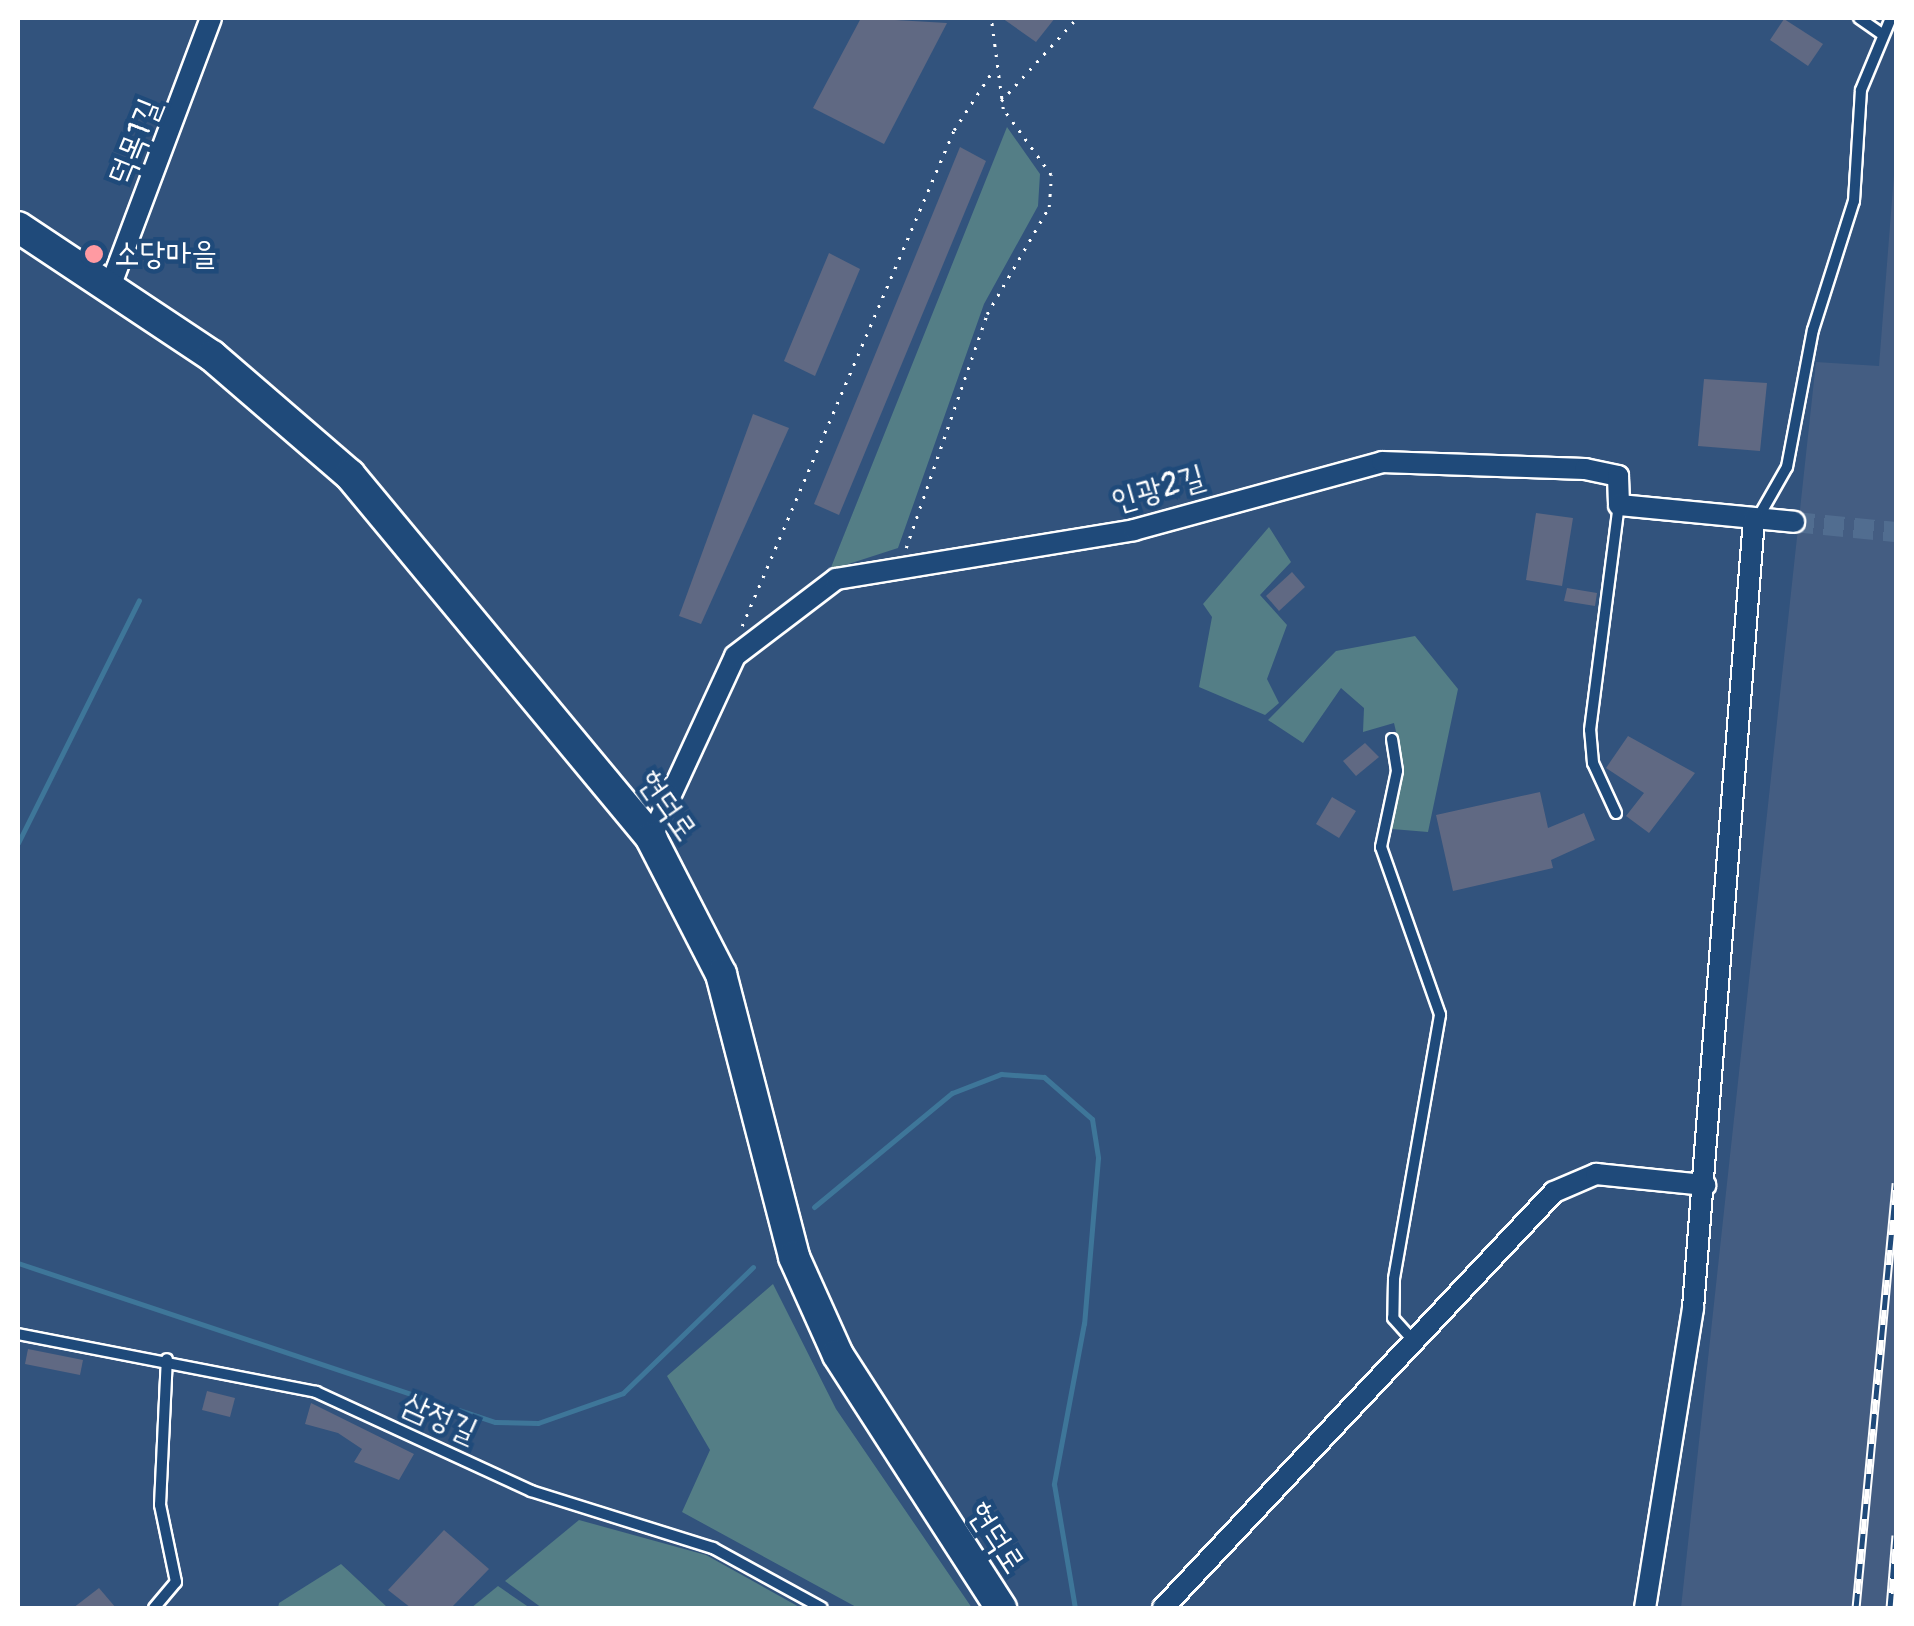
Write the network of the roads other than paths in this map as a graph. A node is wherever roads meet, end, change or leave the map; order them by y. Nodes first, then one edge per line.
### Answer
1 (212, 18) edge
2 (1858, 18) edge
3 (1890, 18) edge
4 (1882, 34) junction
5 (18, 227) edge
6 (110, 287) junction
7 (1619, 505) junction
8 (1754, 519) junction
9 (1794, 522) tunnel mouth
10 (1392, 739) dead end
11 (1616, 812) dead end
12 (651, 838) junction
13 (1705, 1185) junction
14 (18, 1334) edge
15 (1412, 1340) junction
16 (167, 1359) junction
17 (154, 1608) edge
18 (822, 1608) edge
19 (1001, 1608) edge
20 (1163, 1608) edge
21 (1645, 1608) edge

1 - 6 street, 덕목1길
2 - 4 lane
3 - 4 lane
4 - 8 lane
5 - 6 main road, 현덕로
6 - 12 main road, 현덕로
7 - 8 street
7 - 11 lane
7 - 12 street, 인광2길
8 - 9 street
8 - 13 street
10 - 15 lane
12 - 19 main road, 현덕로
13 - 15 street
13 - 21 street
14 - 16 lane, 삼정길
15 - 20 street
16 - 17 lane
16 - 18 lane, 삼정길

